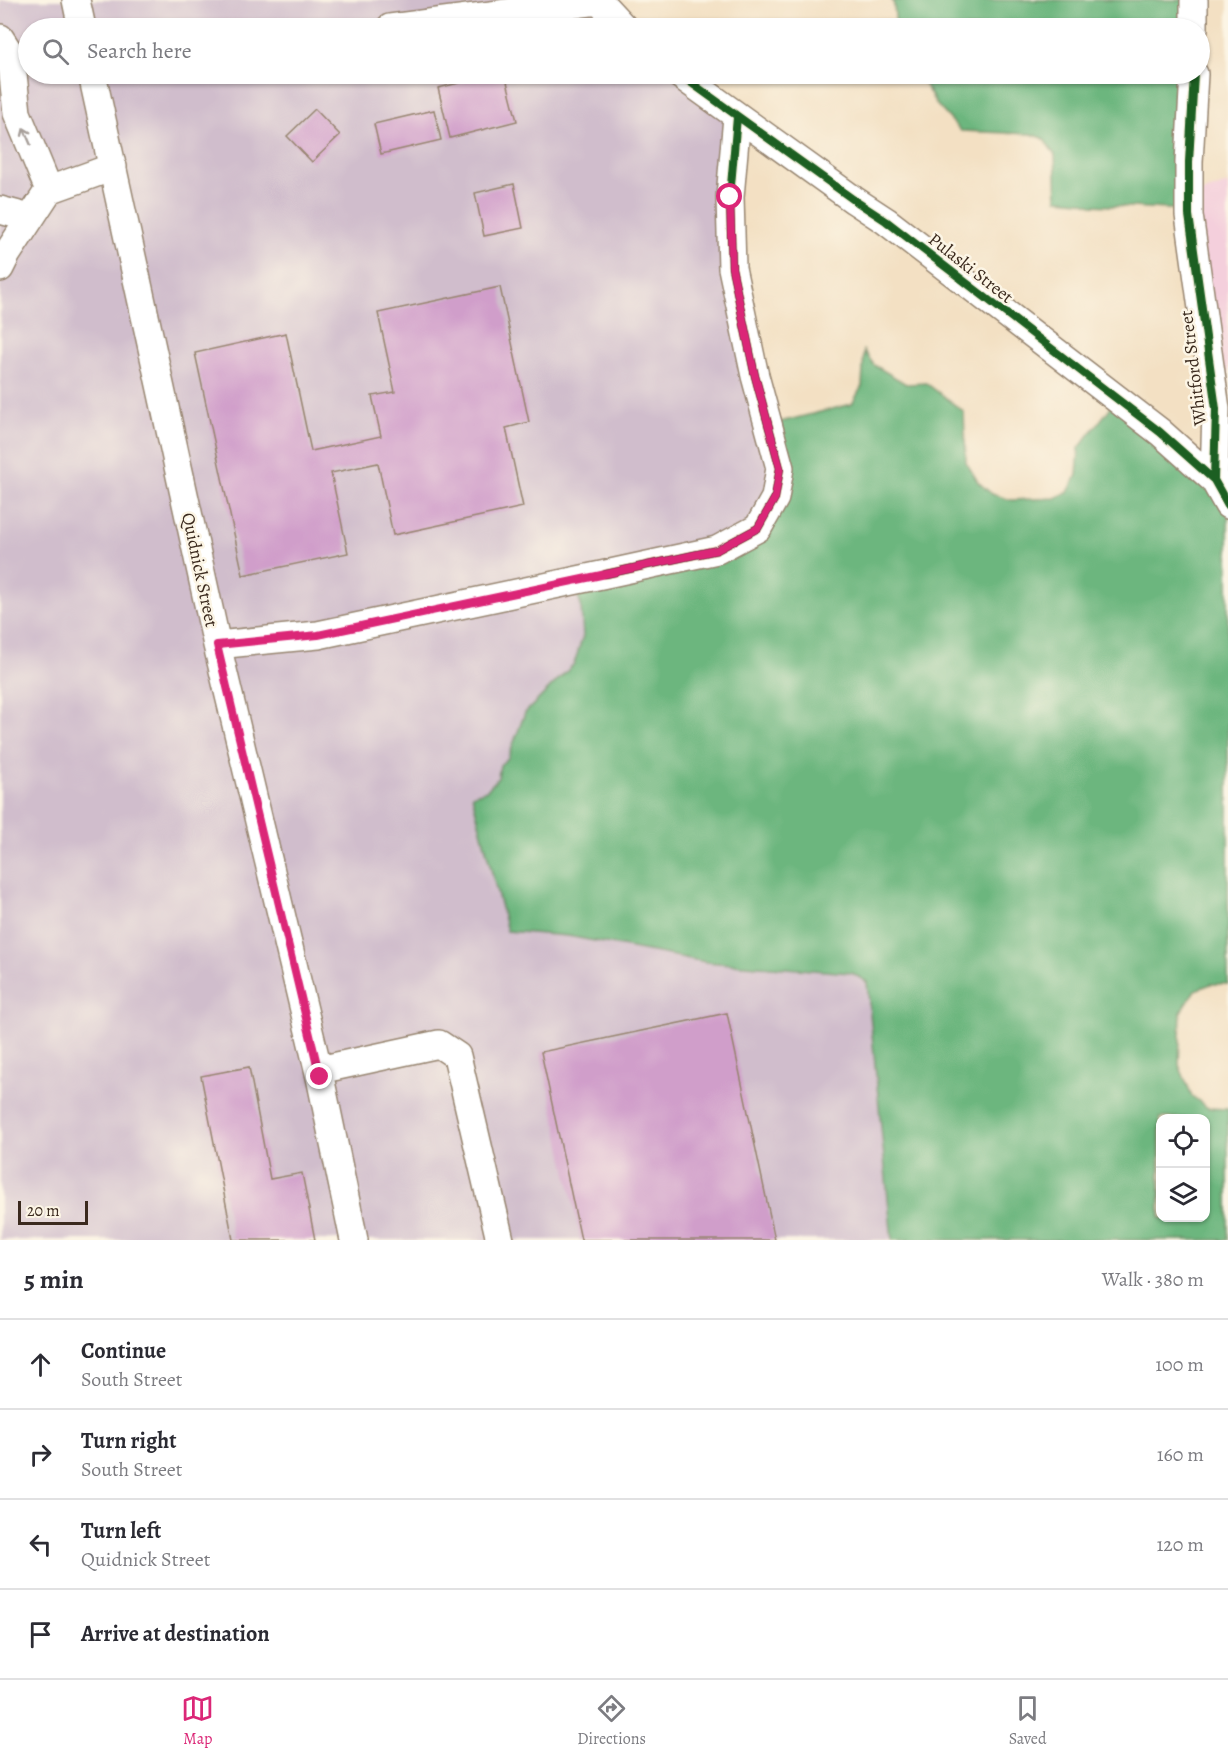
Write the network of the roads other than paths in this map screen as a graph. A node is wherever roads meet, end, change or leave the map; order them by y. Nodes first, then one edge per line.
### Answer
1 (76, 0) edge
2 (598, 0) edge
3 (1194, 0) edge
4 (80, 18) edge
5 (464, 18) edge
6 (615, 18) edge
7 (1194, 18) edge
8 (0, 38) edge
9 (7, 82) edge
10 (94, 84) edge
11 (692, 84) edge
12 (1193, 84) edge
13 (737, 117) junction
14 (113, 167) junction
15 (50, 190) junction
16 (0, 210) edge
17 (30, 218) junction
18 (0, 268) edge
19 (1214, 480) junction
20 (1228, 505) edge
21 (217, 645) junction
22 (319, 1070) junction
23 (354, 1240) edge
24 (500, 1240) edge

1 - 4 street
2 - 5 street
2 - 6 street
3 - 7 street
8 - 9 street
15 -> 9 street
10 - 14 street, Quidnick Street
11 - 13 street, Pulaski Street
12 - 19 street, Whitford Street
13 - 19 street, Pulaski Street
13 - 21 street
14 - 15 street
14 - 21 street, Quidnick Street
15 - 17 street
16 - 17 street
17 - 18 street
19 - 20 street, Pulaski Street
21 - 22 street, Quidnick Street
22 - 23 street, Quidnick Street
22 - 24 street

